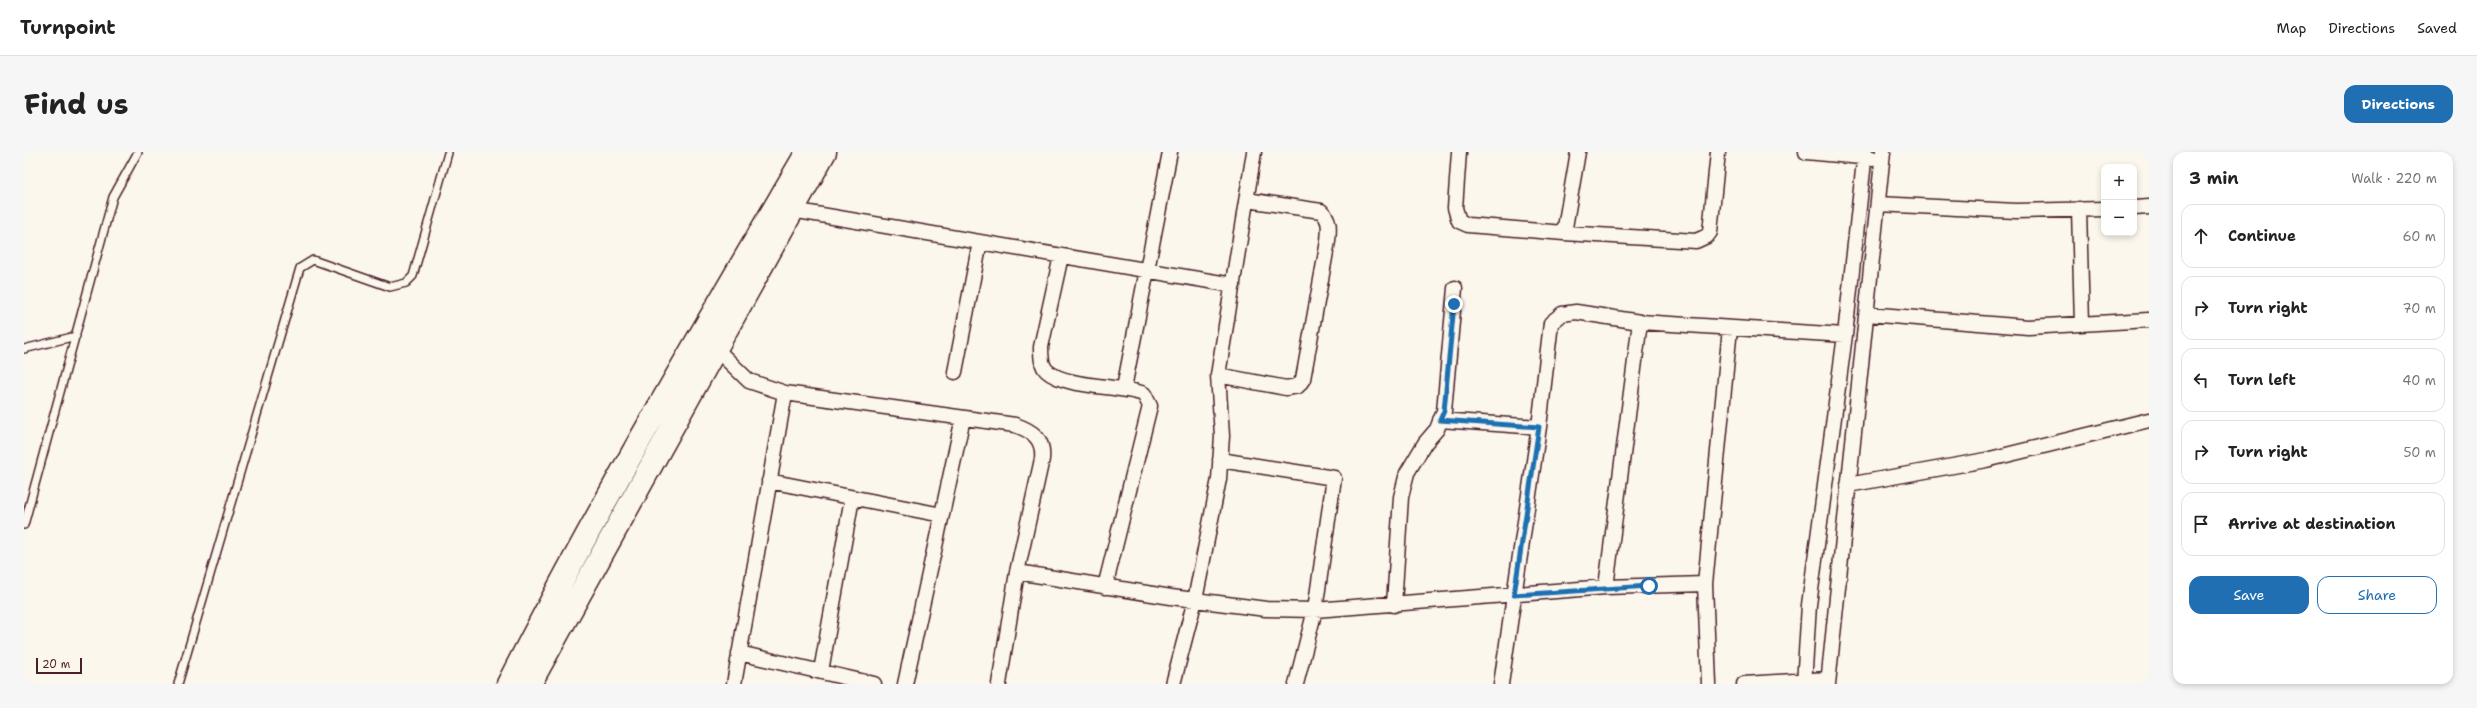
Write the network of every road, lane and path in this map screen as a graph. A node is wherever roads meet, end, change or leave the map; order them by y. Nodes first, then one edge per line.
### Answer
1 (138, 152) edge
2 (807, 152) edge
3 (825, 152) edge
4 (1170, 152) edge
5 (1254, 152) edge
6 (1459, 152) edge
7 (1578, 152) edge
8 (1718, 152) edge
9 (1806, 152) edge
10 (448, 153) dead end
11 (1864, 155) edge
12 (1883, 155) edge
13 (1247, 200) junction
14 (1878, 204) junction
15 (2137, 208) edge
16 (2149, 208) edge
17 (2101, 209) edge
18 (792, 210) junction
19 (2079, 210) junction
20 (1564, 234) junction
21 (980, 242) junction
22 (1061, 256) junction
23 (1148, 270) junction
24 (1233, 285) junction
25 (1455, 288) dead end
26 (1866, 314) junction
27 (2149, 320) edge
28 (1640, 322) junction
29 (2082, 324) junction
30 (1730, 328) junction
31 (1846, 335) junction
32 (76, 336) junction
33 (715, 348) junction
34 (24, 349) edge
35 (955, 372) dead end
36 (1218, 375) junction
37 (1124, 388) junction
38 (785, 393) junction
39 (964, 418) junction
40 (1440, 420) junction
41 (2149, 420) edge
42 (1539, 427) junction
43 (1220, 460) junction
44 (769, 481) junction
45 (1848, 485) junction
46 (852, 498) junction
47 (942, 515) junction
48 (24, 525) edge
49 (1017, 572) junction
50 (1705, 584) junction
51 (1105, 587) junction
52 (1606, 587) junction
53 (1514, 595) junction
54 (1196, 600) junction
55 (1394, 605) junction
56 (1315, 610) junction
57 (739, 653) junction
58 (821, 671) junction
59 (1804, 682) edge
60 (1828, 682) edge
61 (178, 684) edge
62 (508, 684) edge
63 (530, 684) edge
64 (734, 684) edge
65 (874, 684) edge
66 (905, 684) edge
67 (999, 684) edge
68 (1173, 684) edge
69 (1296, 684) edge
70 (1501, 684) edge
71 (1709, 684) edge
72 (1744, 684) edge

1 - 32 lane
2 - 62 main road
3 - 18 main road
4 - 23 street
5 - 13 street
6 - 20 street
7 - 20 street
8 - 20 street
9 - 11 street
10 - 61 lane
11 - 12 street
11 - 31 street
12 - 14 street
13 - 24 street
13 - 36 street
14 - 19 street
14 - 26 street
15 - 16 street
17 - 19 street
18 - 21 street
18 - 33 main road
19 - 29 street
21 - 22 street
21 - 35 street
22 - 23 street
22 - 37 street
23 - 24 street
23 - 37 street
24 - 36 street
25 - 40 street
26 - 29 street
26 - 45 street
27 - 29 street
28 - 30 street
28 - 42 street
28 - 52 street
30 - 31 street
30 - 50 street
31 - 59 street
32 - 34 lane
32 - 48 lane
33 - 38 street
33 - 63 main road
36 - 43 street
37 - 51 street
38 - 39 street
38 - 44 street
39 - 47 street
39 - 49 street
40 - 42 street
40 - 55 street
41 - 45 street
42 - 53 street
43 - 54 street
43 - 56 street
44 - 46 street
44 - 57 street
45 - 60 street
46 - 47 street
46 - 58 street
47 - 66 street
49 - 51 street
49 - 67 street
50 - 52 street
50 - 71 street
51 - 54 street
52 - 53 street
53 - 55 street
53 - 70 street
54 - 56 street
54 - 68 street
55 - 56 street
56 - 69 street
57 - 58 street
57 - 64 street
58 - 65 street
59 - 60 street
59 - 72 street

